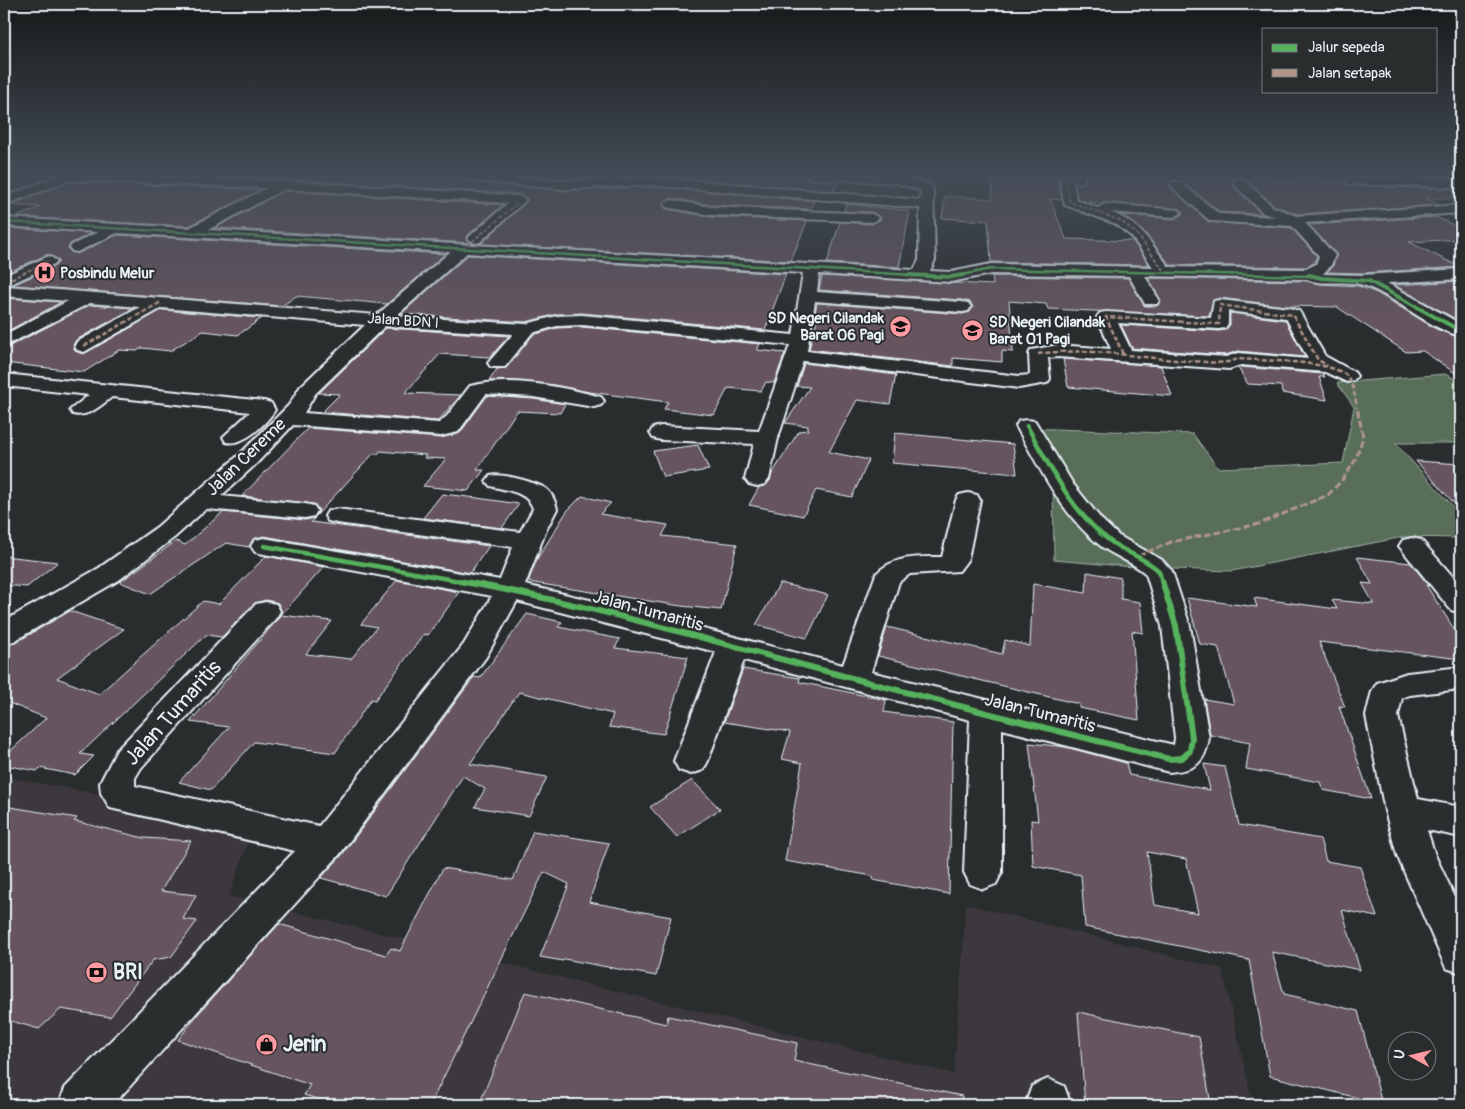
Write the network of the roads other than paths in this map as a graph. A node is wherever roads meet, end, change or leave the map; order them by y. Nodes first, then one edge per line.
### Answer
1 (75, 226) edge
2 (202, 226) edge
3 (489, 226) edge
4 (928, 226) edge
5 (1127, 226) edge
6 (1304, 226) edge
7 (117, 228) junction
8 (190, 232) junction
9 (469, 244) junction
10 (76, 248) dead end
11 (49, 261) dead end
12 (812, 269) junction
13 (1134, 270) junction
14 (1164, 271) junction
15 (1308, 274) junction
16 (1461, 274) edge
17 (920, 276) junction
18 (1363, 279) junction
19 (4, 282) edge
20 (4, 291) edge
21 (809, 296) junction
22 (88, 297) junction
23 (1151, 300) dead end
24 (161, 302) junction
25 (962, 307) dead end
26 (381, 320) junction
27 (526, 329) junction
28 (1461, 331) edge
29 (9, 339) dead end
30 (84, 346) dead end
31 (799, 348) junction
32 (1123, 354) junction
33 (498, 363) dead end
34 (1330, 367) junction
35 (1347, 376) dead end
36 (4, 380) edge
37 (108, 391) junction
38 (594, 401) dead end
39 (80, 410) dead end
40 (1026, 426) dead end
41 (661, 434) dead end
42 (261, 438) junction
43 (767, 438) junction
44 (757, 479) dead end
45 (498, 481) dead end
46 (968, 500) dead end
47 (201, 501) junction
48 (305, 511) dead end
49 (337, 516) dead end
50 (530, 541) junction
51 (264, 546) dead end
52 (1412, 546) dead end
53 (509, 590) junction
54 (1461, 604) edge
55 (266, 611) dead end
56 (4, 634) edge
57 (733, 647) junction
58 (1461, 678) edge
59 (854, 679) junction
60 (986, 714) junction
61 (691, 761) dead end
62 (1403, 811) junction
63 (1461, 822) edge
64 (327, 843) junction
65 (983, 872) dead end
66 (1461, 954) edge
67 (82, 1105) edge

1 - 7 street
2 - 8 street
3 - 9 street, Jalan Cereme
4 - 17 street
5 - 14 street
6 - 15 street
7 - 8 street
7 - 10 street
8 - 9 street
9 - 12 street
9 - 26 street, Jalan Cereme
11 - 19 street
12 - 17 street
12 - 21 street
13 - 14 street
13 - 17 street
13 - 23 street
14 - 15 street
15 - 18 street
16 - 18 street
18 - 28 street
20 - 22 street, Jalan BDN I
21 - 25 street
21 - 31 street
22 - 24 street, Jalan BDN I
22 - 29 street
24 - 26 street, Jalan BDN I
24 - 30 street
26 - 27 street, Jalan BDN I
26 - 42 street, Jalan Cereme
27 - 31 street, Jalan BDN I
27 - 33 street
31 - 32 street
31 - 43 street
32 - 34 street
32 - 34 street
34 - 35 street
36 - 37 street
37 - 39 street
37 - 42 street
38 - 42 street
40 - 60 street, Jalan Tumaritis
41 - 43 street
42 - 47 street, Jalan Cereme
43 - 44 street
45 - 50 street
46 - 59 street
47 - 48 street
47 - 56 street, Jalan Cereme
49 - 50 street
50 - 53 street
51 - 53 street, Jalan Tumaritis
52 - 54 street
53 - 57 street, Jalan Tumaritis
53 - 64 street
55 - 64 street, Jalan Tumaritis
57 - 59 street, Jalan Tumaritis
57 - 61 street
58 - 62 street
59 - 60 street, Jalan Tumaritis
60 - 65 street
62 - 63 street
62 - 66 street
64 - 67 street

